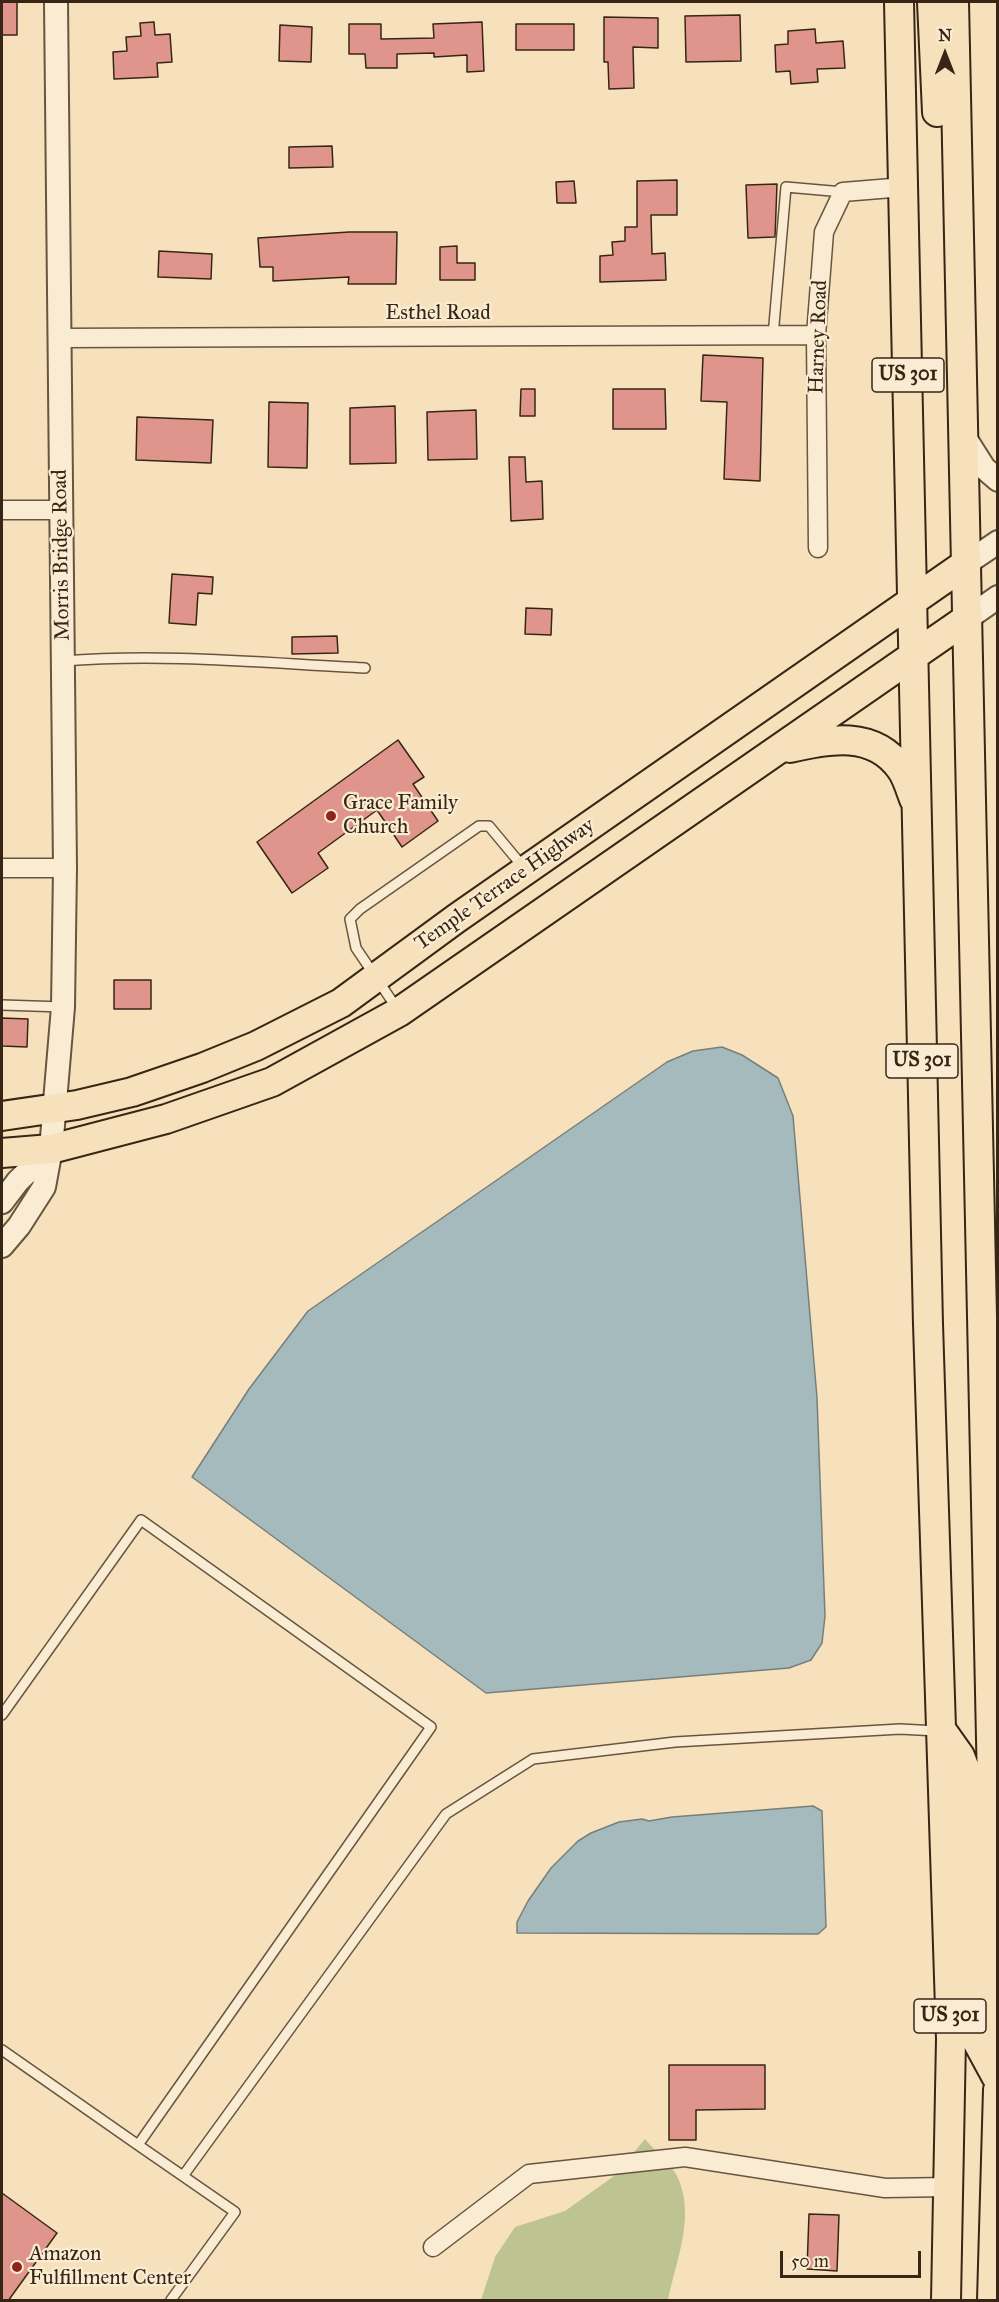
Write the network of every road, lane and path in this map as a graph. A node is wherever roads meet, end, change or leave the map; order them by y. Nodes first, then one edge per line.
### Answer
1 (56, 2) edge
2 (899, 2) edge
3 (932, 2) edge
4 (954, 2) edge
5 (904, 187) junction
6 (843, 192) junction
7 (962, 316) junction
8 (816, 335) junction
9 (773, 336) junction
10 (60, 339) junction
11 (965, 438) junction
12 (998, 480) edge
13 (2, 510) edge
14 (62, 510) junction
15 (998, 542) edge
16 (818, 548) dead end
17 (967, 563) junction
18 (998, 597) edge
19 (913, 601) junction
20 (968, 618) junction
21 (914, 653) junction
22 (63, 662) junction
23 (365, 668) dead end
24 (773, 752) junction
25 (917, 804) junction
26 (2, 868) edge
27 (65, 868) junction
28 (525, 870) junction
29 (375, 978) junction
30 (2, 1005) edge
31 (63, 1007) junction
32 (399, 1012) junction
33 (53, 1109) junction
34 (2, 1116) edge
35 (51, 1149) junction
36 (2, 1153) edge
37 (2, 1202) edge
38 (2, 1246) edge
39 (2, 1715) edge
40 (942, 1731) junction
41 (2, 2050) edge
42 (998, 2067) edge
43 (998, 2078) edge
44 (998, 2090) edge
45 (138, 2145) junction
46 (183, 2176) junction
47 (948, 2187) junction
48 (997, 2187) edge
49 (432, 2247) dead end
50 (948, 2255) junction
51 (171, 2301) edge
52 (946, 2301) edge
53 (954, 2301) edge
54 (992, 2301) edge

1 - 10 street, Morris Bridge Road
2 - 5 main road, US 301
3 - 7 main road
4 - 7 main road, US 301
5 - 6 street
5 - 19 main road, US 301
6 - 8 street, Harney Road
6 - 9 lane
7 - 11 main road, US 301
8 - 9 street, Esthel Road
8 - 16 street, Harney Road
9 - 10 street, Esthel Road
10 - 14 street, Morris Bridge Road
11 - 12 street
11 - 17 main road, US 301
13 - 14 street
14 - 22 street, Morris Bridge Road
15 - 17 street
17 - 19 main road, Temple Terrace Highway
17 - 20 main road, US 301
18 - 20 street
19 - 21 main road, US 301
19 - 28 main road, Temple Terrace Highway
20 - 21 main road, Temple Terrace Highway
20 - 42 main road, US 301
21 - 24 main road, Temple Terrace Highway
21 - 25 main road, US 301
22 - 23 lane
22 - 27 street, Morris Bridge Road
24 - 25 main road
24 - 32 main road, Temple Terrace Highway
25 - 40 main road, US 301
26 - 27 street
27 - 31 street, Morris Bridge Road
28 - 29 main road, Temple Terrace Highway
28 - 29 lane
29 - 32 lane
29 - 33 main road, Temple Terrace Highway
30 - 31 lane
31 - 33 street, Morris Bridge Road
32 - 35 main road, Temple Terrace Highway
33 - 34 main road, Temple Terrace Highway
33 - 35 street
35 - 36 main road, Temple Terrace Highway
35 - 37 street
35 - 38 street
39 - 45 lane
40 - 43 main road
40 - 46 lane
40 - 47 main road, US 301
41 - 45 lane
44 - 48 main road
45 - 46 lane
46 - 51 lane
47 - 49 street
47 - 50 main road, US 301
48 - 54 main road
50 - 52 main road, US 301
50 - 53 main road

